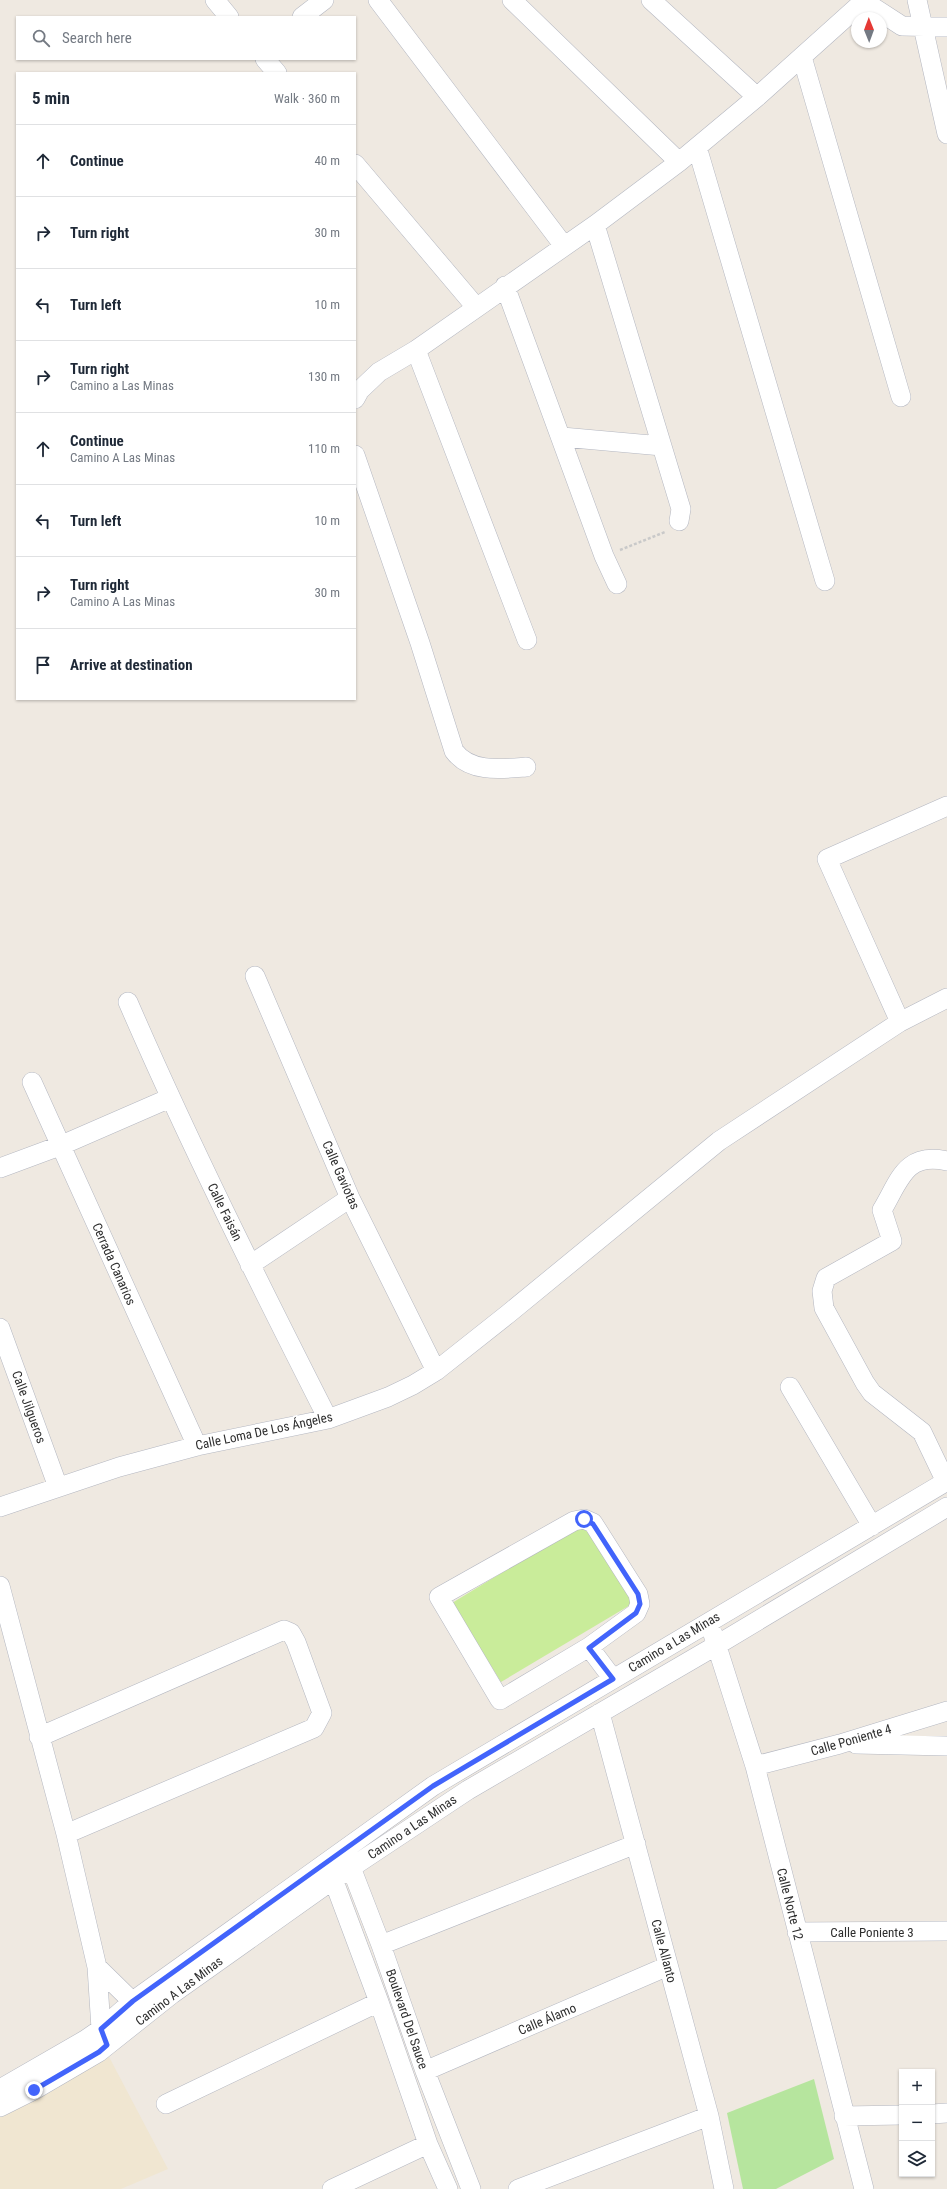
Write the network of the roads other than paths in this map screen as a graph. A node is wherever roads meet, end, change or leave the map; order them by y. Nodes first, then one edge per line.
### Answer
1 (215, 0) edge
2 (324, 0) edge
3 (378, 0) edge
4 (512, 0) edge
5 (651, 0) edge
6 (864, 0) edge
7 (917, 0) edge
8 (229, 16) edge
9 (303, 16) edge
10 (922, 27) junction
11 (947, 27) edge
12 (802, 58) junction
13 (266, 60) edge
14 (276, 72) edge
15 (757, 97) junction
16 (947, 134) edge
17 (698, 147) junction
18 (679, 162) junction
19 (356, 165) edge
20 (595, 225) junction
21 (564, 246) junction
22 (505, 286) junction
23 (476, 307) junction
24 (416, 350) junction
25 (356, 397) edge
26 (901, 397) dead end
27 (562, 437) junction
28 (662, 446) junction
29 (356, 458) edge
30 (679, 521) road end
31 (825, 581) dead end
32 (617, 584) dead end
33 (526, 640) dead end
34 (526, 767) dead end
35 (947, 806) edge
36 (255, 976) dead end
37 (947, 998) edge
38 (128, 1002) dead end
39 (900, 1022) junction
40 (32, 1082) dead end
41 (170, 1098) junction
42 (62, 1145) junction
43 (947, 1161) edge
44 (0, 1168) edge
45 (350, 1198) junction
46 (250, 1265) junction
47 (0, 1328) edge
48 (436, 1371) junction
49 (790, 1387) dead end
50 (328, 1419) junction
51 (196, 1446) junction
52 (947, 1482) edge
53 (58, 1487) junction
54 (0, 1507) edge
55 (947, 1507) edge
56 (872, 1526) junction
57 (0, 1586) edge
58 (708, 1622) junction
59 (717, 1645) junction
60 (589, 1648) junction
61 (613, 1679) junction
62 (947, 1711) edge
63 (600, 1714) junction
64 (39, 1737) junction
65 (840, 1744) junction
66 (947, 1746) edge
67 (755, 1766) junction
68 (66, 1834) junction
69 (636, 1844) junction
70 (343, 1848) junction
71 (326, 1861) junction
72 (352, 1867) junction
73 (334, 1879) junction
74 (947, 1931) edge
75 (797, 1932) junction
76 (381, 1945) junction
77 (668, 1966) junction
78 (97, 1967) junction
79 (133, 2001) junction
80 (379, 2002) junction
81 (145, 2015) junction
82 (104, 2037) junction
83 (425, 2071) junction
84 (0, 2089) edge
85 (166, 2104) dead end
86 (0, 2107) edge
87 (947, 2113) edge
88 (899, 2114) edge
89 (935, 2114) edge
90 (709, 2116) junction
91 (844, 2116) junction
92 (428, 2144) junction
93 (332, 2189) edge
94 (448, 2189) edge
95 (471, 2189) edge
96 (518, 2189) edge
97 (724, 2189) edge
98 (864, 2189) edge

1 - 8 street
2 - 9 street
3 - 21 street
4 - 18 street
5 - 15 street
6 - 10 street
6 - 12 street
7 - 10 street
10 - 11 street
10 - 16 street
12 - 15 street
12 - 26 street
13 - 14 street
15 - 17 street
17 - 18 street
17 - 31 street
18 - 20 street
19 - 23 street
20 - 21 street
20 - 28 street
21 - 22 street
22 - 23 street
22 - 27 street
23 - 24 street
24 - 25 street
24 - 33 street
27 - 28 street
27 - 32 street
28 - 30 street
29 - 34 street
35 - 39 street
36 - 45 street, Calle Gaviotas
37 - 39 street, Calle Loma De Los Ángeles
38 - 41 street, Calle Faisán
39 - 48 street, Calle Loma De Los Ángeles
40 - 42 street, Cerrada Canarios
41 - 42 street
41 - 46 street, Calle Faisán
42 - 44 street
42 - 51 street, Cerrada Canarios
43 - 52 street
45 - 46 street
45 - 48 street, Calle Gaviotas
46 - 50 street, Calle Faisán
47 - 53 street, Calle Jilgueros
48 - 50 street, Calle Loma De Los Ángeles
49 - 56 street
50 - 51 street, Calle Loma De Los Ángeles
51 - 53 street, Calle Loma De Los Ángeles
52 - 56 street, Camino a Las Minas
53 - 54 street, Calle Loma De Los Ángeles
55 - 59 street, Camino a Las Minas
56 - 58 street, Camino a Las Minas
57 - 64 street
58 - 59 street, Calle Norte 12
58 - 61 street, Camino a Las Minas
59 - 63 street, Camino a Las Minas
59 - 67 street, Calle Norte 12
60 - 60 street
60 - 61 street
61 - 70 street, Camino a Las Minas
62 - 65 street, Calle Poniente 4
63 - 69 street, Calle Allanto
63 - 72 street, Camino a Las Minas
64 - 68 street
64 - 68 street
65 - 66 street
65 - 67 street, Calle Poniente 4
67 - 75 street, Calle Norte 12
68 - 78 street
69 - 76 street
69 - 77 street, Calle Allanto
70 - 71 street, Camino a Las Minas
70 - 72 street, Boulevard Del Sauce
71 - 73 street, Boulevard Del Sauce
71 - 79 street, Camino A Las Minas
72 - 73 street, Camino A Las Minas
72 - 76 street, Boulevard Del Sauce
73 - 80 street, Boulevard Del Sauce
73 - 81 street, Camino A Las Minas
74 - 75 street, Calle Poniente 3
75 - 91 street, Calle Norte 12
76 - 83 street, Boulevard Del Sauce
77 - 83 street, Calle Álamo
77 - 90 street, Calle Allanto
78 - 79 street
78 - 82 street
79 - 81 street
79 - 82 street, Camino A Las Minas
80 - 85 street
80 - 92 street, Boulevard Del Sauce
81 - 82 street, Camino A Las Minas
82 - 84 street, Camino A Las Minas
82 - 86 street, Camino A Las Minas
83 - 95 street, Boulevard Del Sauce
87 - 89 street
88 - 91 street
90 - 96 street
90 - 97 street, Calle Allanto
91 - 98 street, Calle Norte 12
92 - 93 street
92 - 94 street, Boulevard Del Sauce

